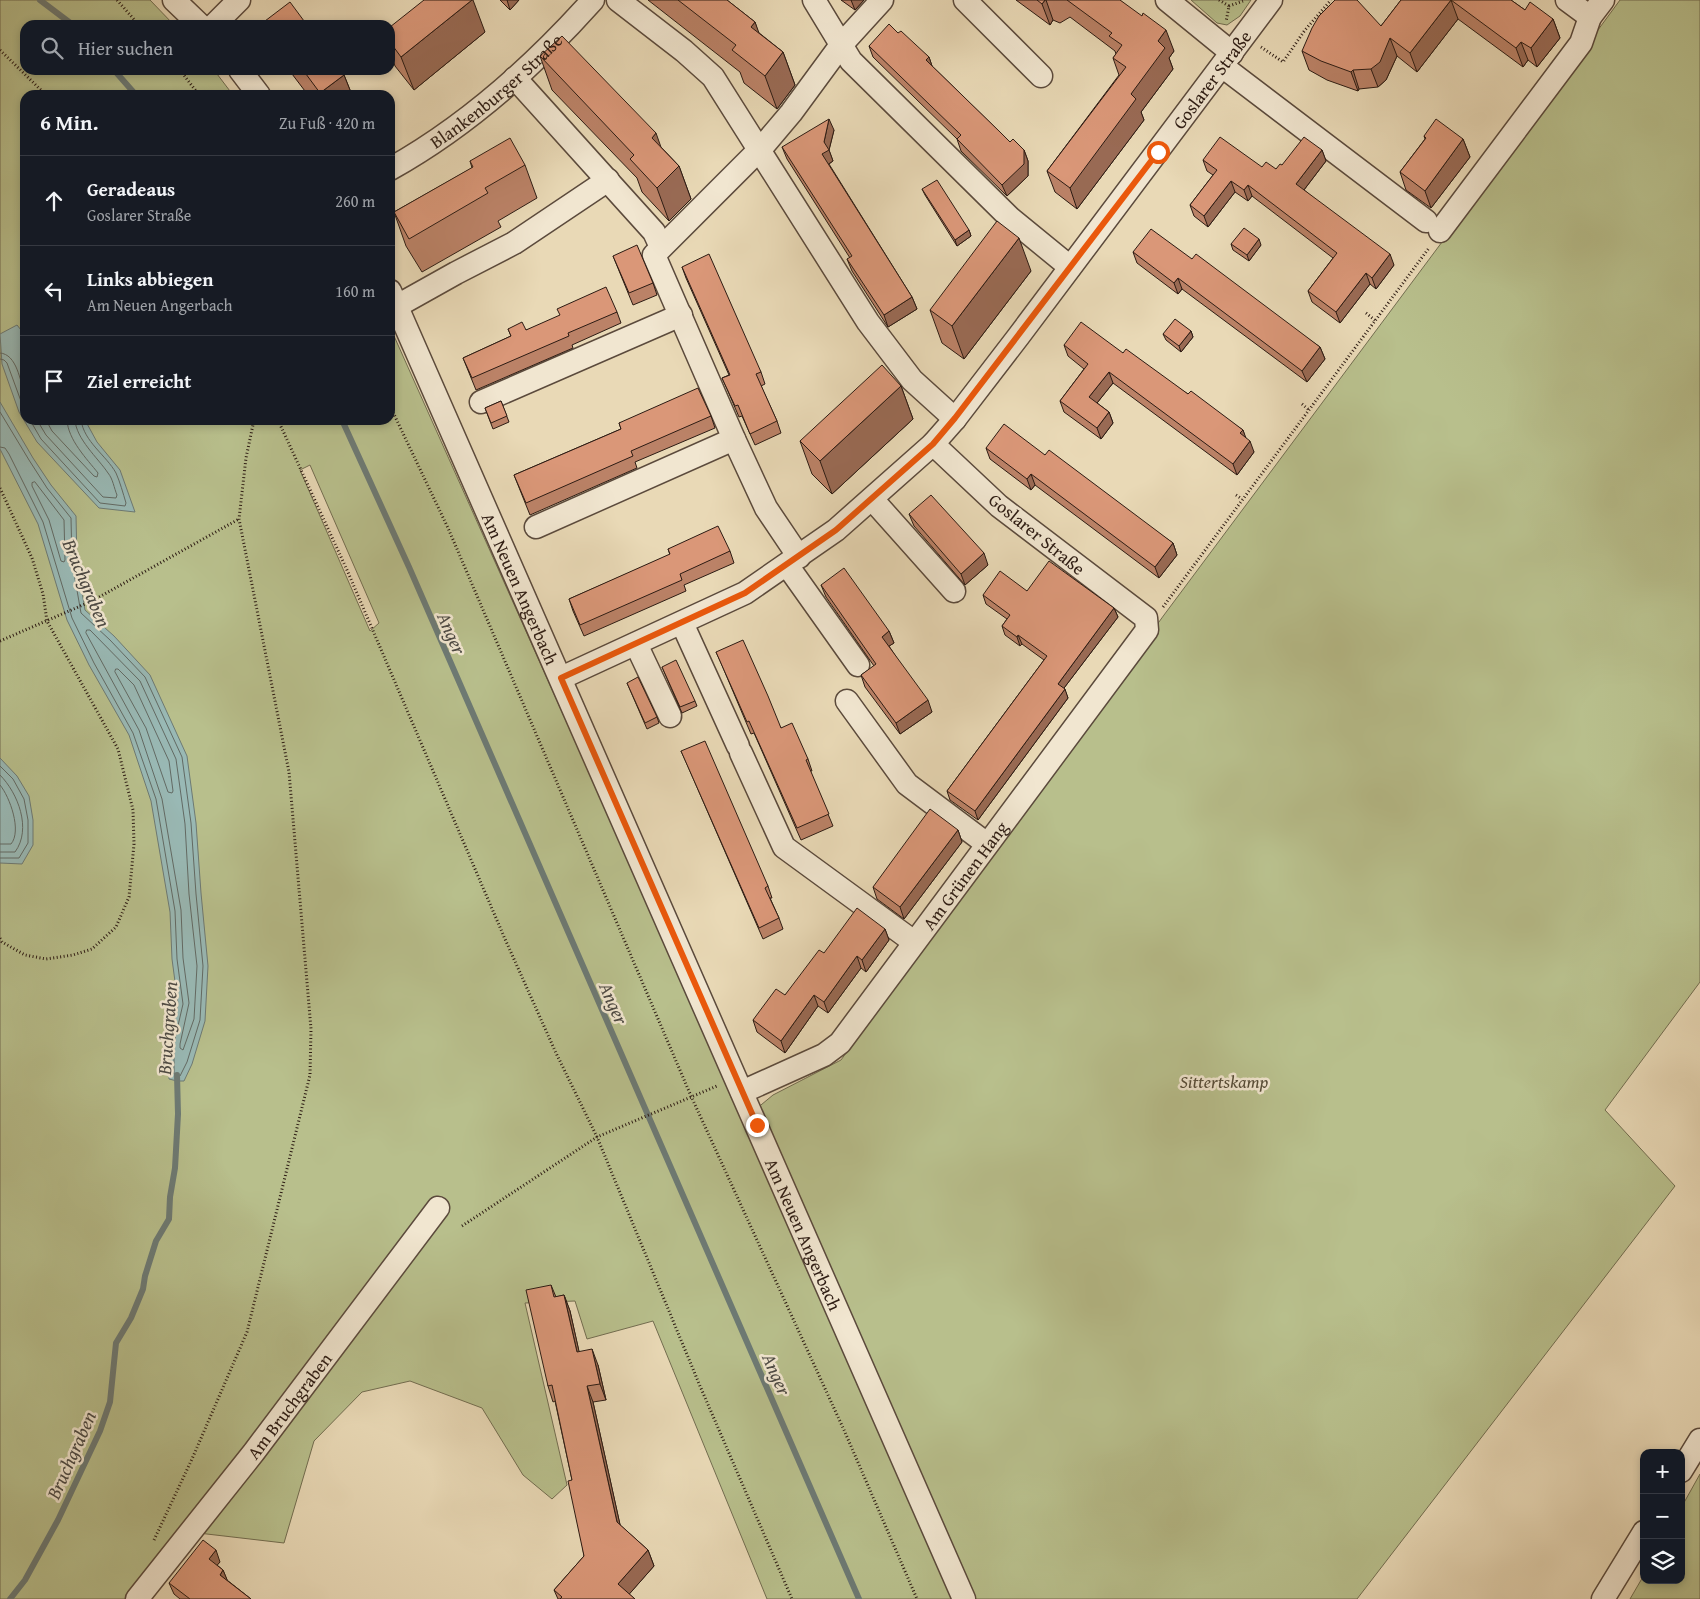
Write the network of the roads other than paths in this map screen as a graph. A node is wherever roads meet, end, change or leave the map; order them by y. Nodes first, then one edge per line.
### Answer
1 (174, 0) edge
2 (239, 0) edge
3 (593, 0) edge
4 (618, 0) edge
5 (814, 0) edge
6 (882, 0) edge
7 (965, 0) edge
8 (1167, 0) edge
9 (1271, 0) edge
10 (1567, 0) edge
11 (1597, 9) edge
12 (195, 20) edge
13 (219, 20) edge
14 (841, 45) junction
15 (1232, 52) junction
16 (244, 75) edge
17 (1041, 76) dead end
18 (516, 78) junction
19 (255, 90) edge
20 (758, 150) junction
21 (395, 166) edge
22 (608, 180) junction
23 (661, 247) junction
24 (1070, 267) junction
25 (395, 299) edge
26 (395, 301) edge
27 (681, 315) junction
28 (481, 402) dead end
29 (955, 418) junction
30 (734, 439) junction
31 (933, 444) junction
32 (872, 499) junction
33 (536, 527) dead end
34 (793, 561) junction
35 (954, 591) dead end
36 (1146, 618) joint
37 (682, 623) junction
38 (636, 644) junction
39 (858, 665) dead end
40 (561, 678) junction
41 (847, 701) dead end
42 (670, 716) dead end
43 (987, 844) junction
44 (914, 942) junction
45 (742, 1092) junction
46 (438, 1208) dead end
47 (1700, 1440) edge
48 (1685, 1464) edge
49 (1640, 1539) edge
50 (137, 1599) edge
51 (964, 1599) edge
52 (1603, 1599) edge

1 - 12 street
2 - 13 street
3 - 18 street, Blankenburger Straße
4 - 20 street
5 - 14 street
6 - 14 street
7 - 17 street
8 - 15 street
9 - 15 street, Goslarer Straße
10 - 11 street
11 - 15 street
14 - 20 street
14 - 24 street
15 - 24 street, Goslarer Straße
16 - 19 street
18 - 21 street, Blankenburger Straße
18 - 22 street
20 - 23 street
20 - 29 street
22 - 23 street
22 - 25 street
23 - 27 street
24 - 29 street, Goslarer Straße
26 - 40 street, Am Neuen Angerbach
27 - 28 street
27 - 30 street
29 - 31 street, Goslarer Straße
30 - 33 street
30 - 34 street
31 - 32 street, Goslarer Straße
31 - 36 street, Goslarer Straße
32 - 34 street, Goslarer Straße
32 - 35 street
34 - 37 street, Goslarer Straße
34 - 39 street
36 - 43 street, Am Grünen Hang
37 - 38 street, Goslarer Straße
37 - 44 street
38 - 40 street, Goslarer Straße
38 - 42 street
40 - 45 street, Am Neuen Angerbach
41 - 43 street
43 - 44 street, Am Grünen Hang
44 - 45 street, Am Grünen Hang
45 - 51 street, Am Neuen Angerbach
46 - 50 street, Am Bruchgraben
47 - 48 street
49 - 52 street

